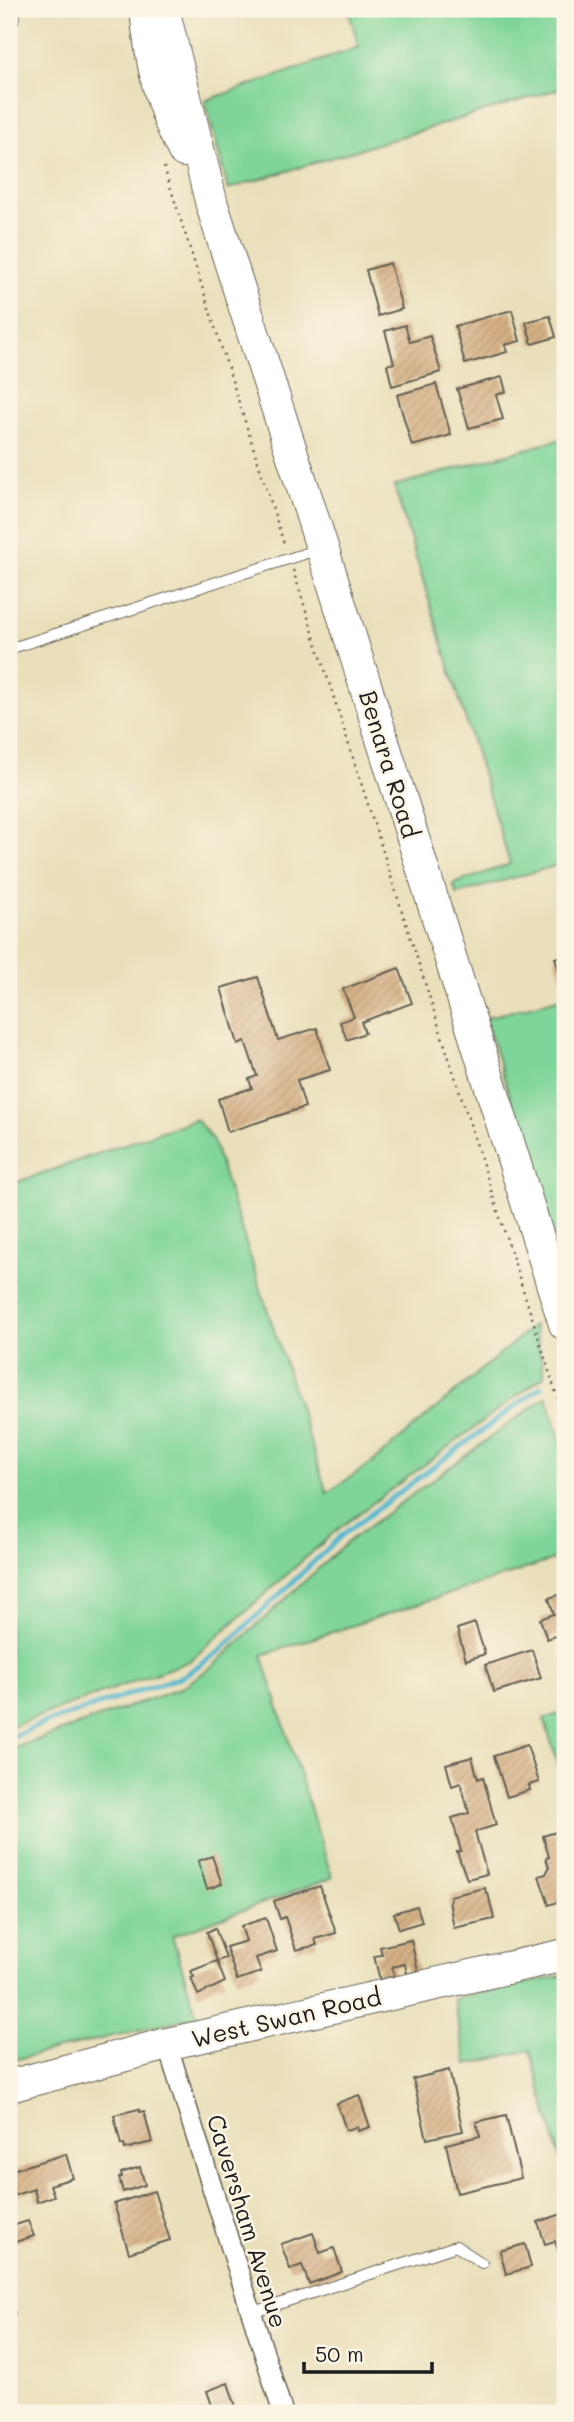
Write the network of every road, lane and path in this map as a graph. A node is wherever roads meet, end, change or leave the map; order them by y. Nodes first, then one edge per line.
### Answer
1 (16, 9) edge
2 (146, 9) edge
3 (163, 9) edge
4 (9, 28) edge
5 (163, 164) dead end
6 (212, 205) junction
7 (323, 547) junction
8 (289, 558) junction
9 (9, 649) edge
10 (565, 1324) edge
11 (565, 1421) edge
12 (565, 1955) edge
13 (167, 2044) junction
14 (9, 2086) edge
15 (481, 2263) dead end
16 (251, 2313) junction
17 (283, 2413) edge

1 - 4 lane
2 - 6 main road, Benara Road
3 - 6 main road, Benara Road
5 - 8 path
6 - 7 main road, Benara Road
7 - 8 lane
7 - 10 main road, Benara Road
8 - 9 lane
8 - 11 path
12 - 13 main road, West Swan Road
13 - 14 main road, West Swan Road
13 - 16 street, Caversham Avenue
15 - 16 lane
16 - 17 street, Caversham Avenue

